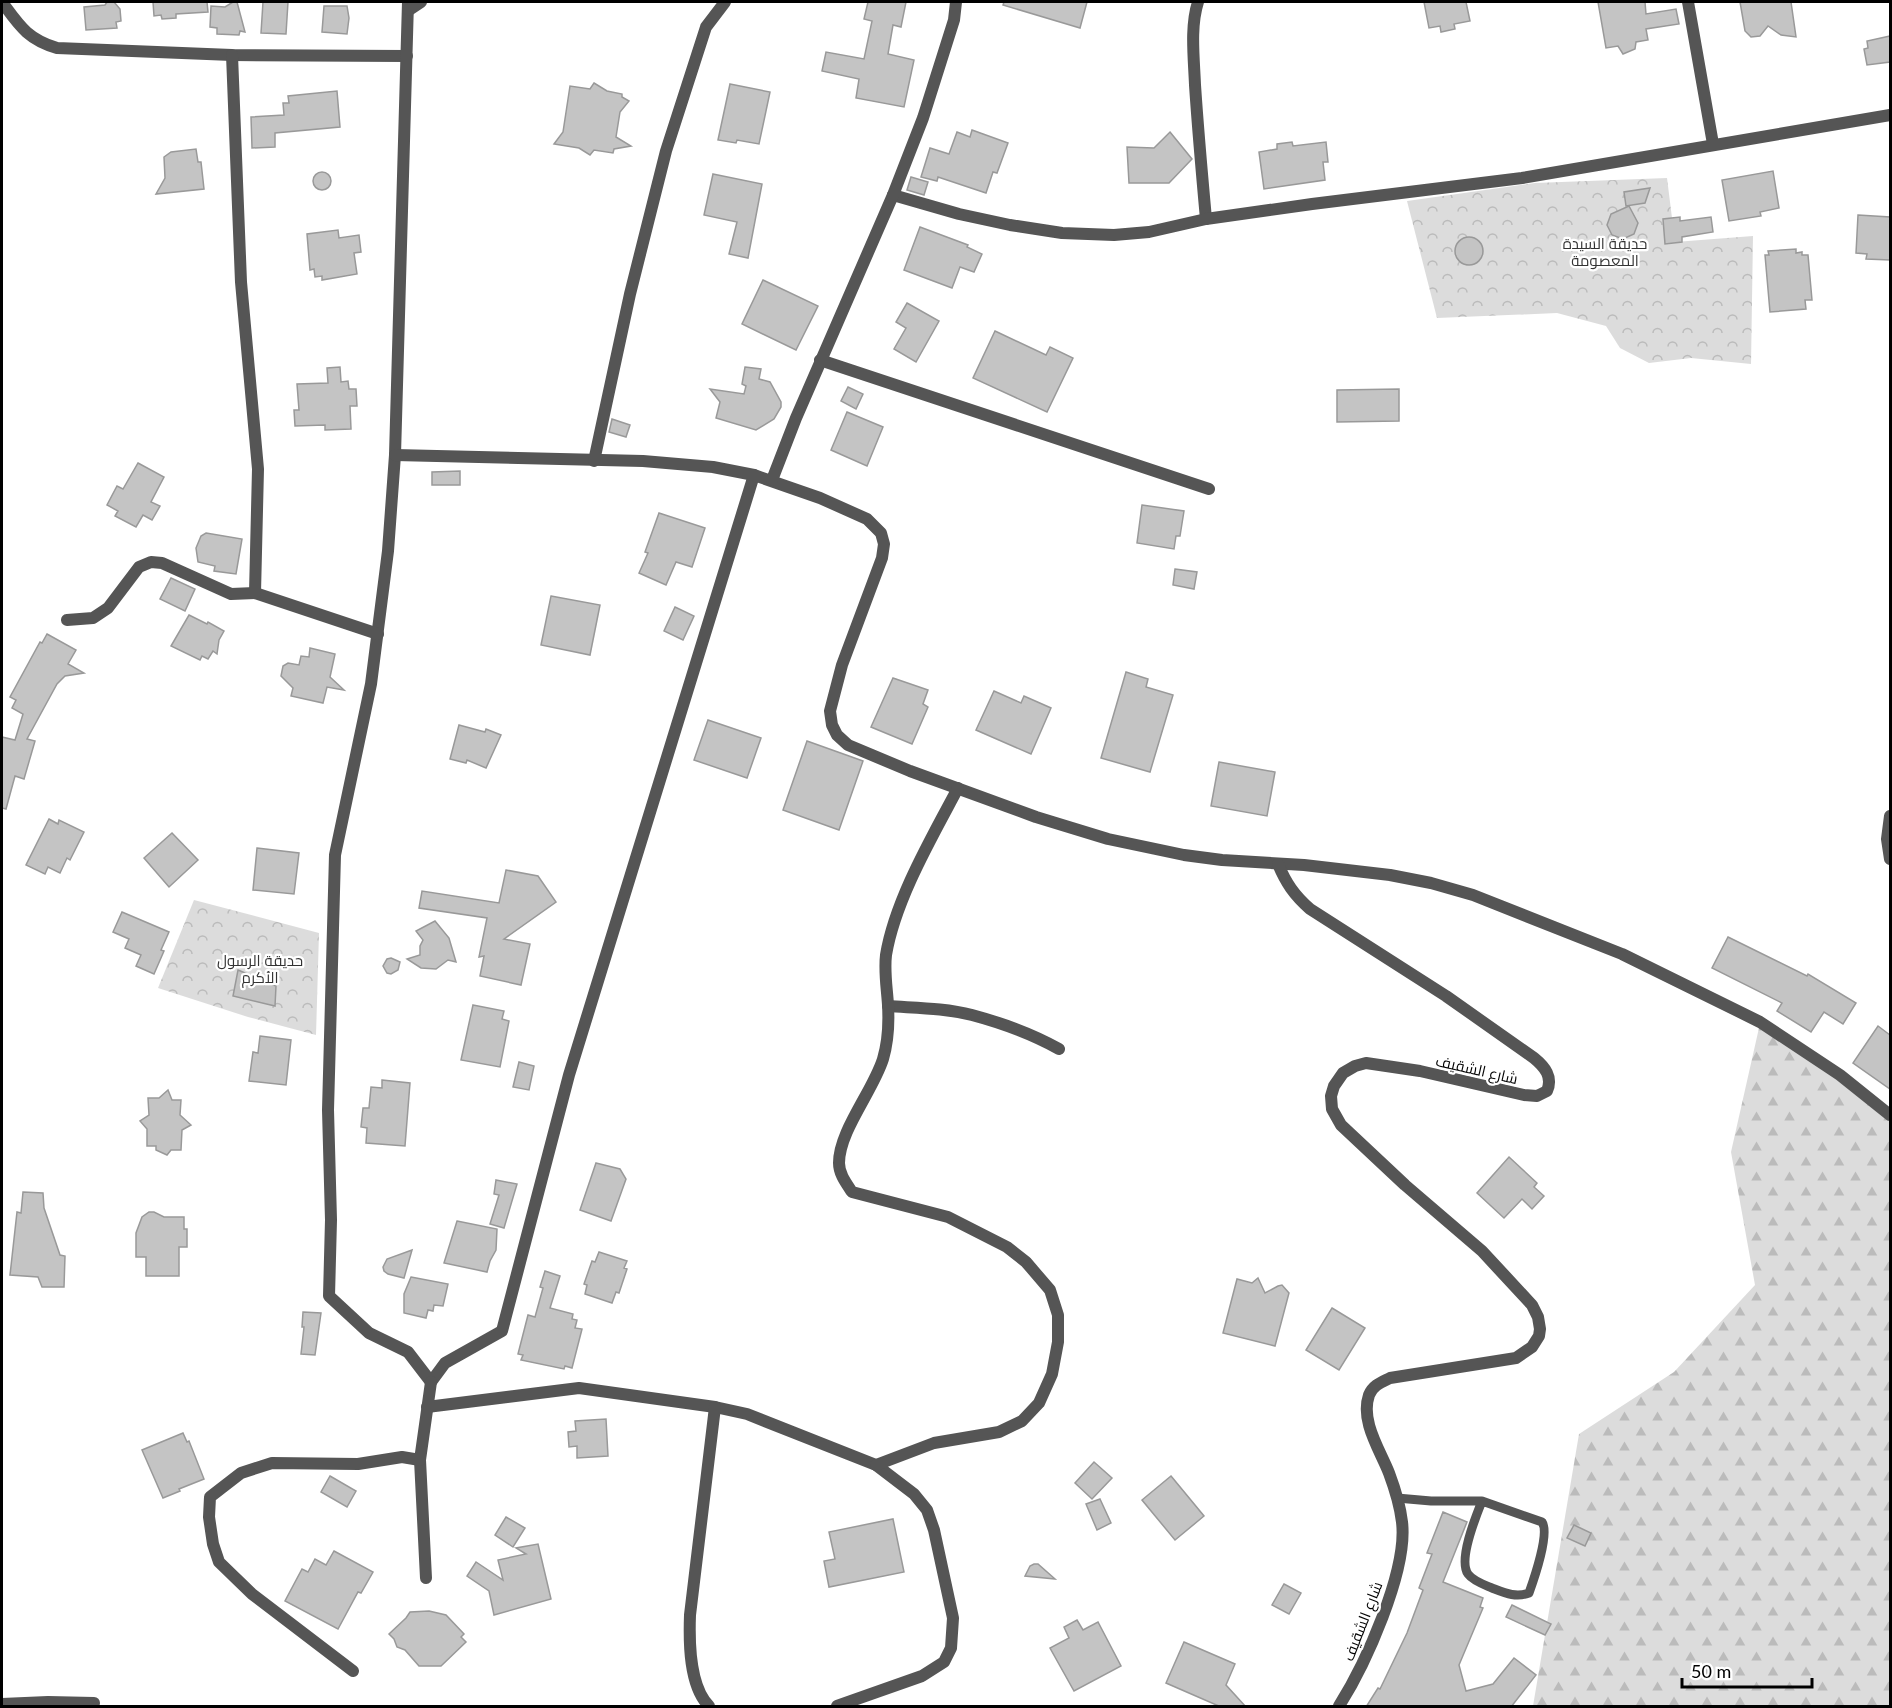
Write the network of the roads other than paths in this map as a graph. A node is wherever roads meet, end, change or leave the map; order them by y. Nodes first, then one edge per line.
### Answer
1 (2, 2) edge
2 (421, 2) edge
3 (725, 2) edge
4 (956, 2) edge
5 (1198, 2) edge
6 (1688, 2) edge
7 (408, 6) edge
8 (232, 55) junction
9 (407, 56) junction
10 (1890, 115) edge
11 (1713, 144) junction
12 (893, 195) junction
13 (1206, 219) junction
14 (820, 360) junction
15 (395, 455) junction
16 (594, 461) junction
17 (753, 475) junction
18 (772, 480) junction
19 (1209, 489) dead end
20 (255, 593) junction
21 (67, 620) dead end
22 (378, 634) junction
23 (958, 788) junction
24 (1890, 816) edge
25 (1890, 859) edge
26 (1278, 864) junction
27 (888, 1006) junction
28 (1059, 1049) dead end
29 (1890, 1115) edge
30 (431, 1382) junction
31 (427, 1407) junction
32 (715, 1407) junction
33 (420, 1460) junction
34 (876, 1465) junction
35 (1397, 1498) junction
36 (1482, 1501) junction
37 (426, 1578) dead end
38 (353, 1671) dead end
39 (94, 1703) dead end
40 (2, 1704) edge
41 (709, 1707) edge
42 (837, 1707) edge
43 (1339, 1707) edge

1 - 8 street
2 - 7 street
3 - 16 street
4 - 12 street
5 - 13 street
6 - 11 street
7 - 9 street
8 - 9 street
8 - 20 street
9 - 15 street
10 - 11 street
11 - 13 street
12 - 13 street
12 - 14 street
14 - 18 street
14 - 19 street
15 - 16 street
15 - 22 street
16 - 17 street
17 - 18 street
17 - 30 street
18 - 23 street
20 - 21 street
20 - 22 street
22 - 30 street
23 - 26 street
23 - 27 street
24 - 25 street
26 - 29 street
26 - 35 street, شارع الشقيف
27 - 28 street
27 - 34 street
30 - 31 street
31 - 32 street
31 - 33 street
32 - 34 street
32 - 41 street
33 - 37 street
33 - 38 street
34 - 42 street
35 - 36 lane
35 - 43 street, شارع الشقيف
36 - 36 lane
39 - 40 street

